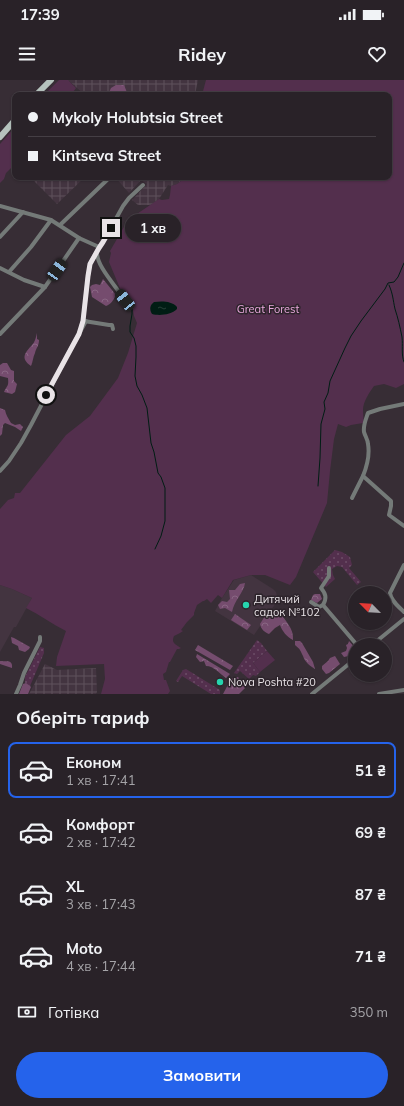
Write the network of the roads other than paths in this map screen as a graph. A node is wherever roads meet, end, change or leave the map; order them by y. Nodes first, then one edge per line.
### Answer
1 (51, 80) edge
2 (39, 92) edge
3 (12, 123) edge
4 (0, 137) edge
5 (107, 180) edge
6 (143, 185) dead end
7 (0, 206) edge
8 (24, 212) junction
9 (51, 220) junction
10 (60, 225) junction
11 (0, 237) edge
12 (79, 238) junction
13 (99, 248) junction
14 (0, 268) edge
15 (9, 272) junction
16 (45, 287) junction
17 (127, 304) dead end
18 (85, 321) junction
19 (114, 329) dead end
20 (0, 334) edge
21 (404, 404) edge
22 (0, 471) edge
23 (363, 476) junction
24 (352, 498) dead end
25 (404, 526) edge
26 (404, 565) edge
27 (329, 568) dead end
28 (311, 602) dead end
29 (323, 605) junction
30 (404, 612) edge
31 (404, 619) edge
32 (40, 637) dead end
33 (351, 638) edge
34 (381, 638) edge
35 (348, 665) edge
36 (404, 690) edge
37 (16, 694) edge
38 (312, 694) edge
39 (379, 694) edge

1 - 2 main road
3 - 4 main road
5 - 10 street
6 - 13 street
7 - 8 street
8 - 9 street
8 - 11 street
9 - 10 street
9 - 15 street
10 - 12 street
12 - 13 street
12 - 16 street
13 - 17 street
13 - 18 street
14 - 15 street
15 - 16 street
16 - 20 street
18 - 19 street
18 - 22 street
21 - 23 street
23 - 24 street
23 - 25 street
26 - 30 street
27 - 29 street
28 - 29 street
29 - 33 street
31 - 34 street
32 - 37 street
35 - 38 street
36 - 39 street

